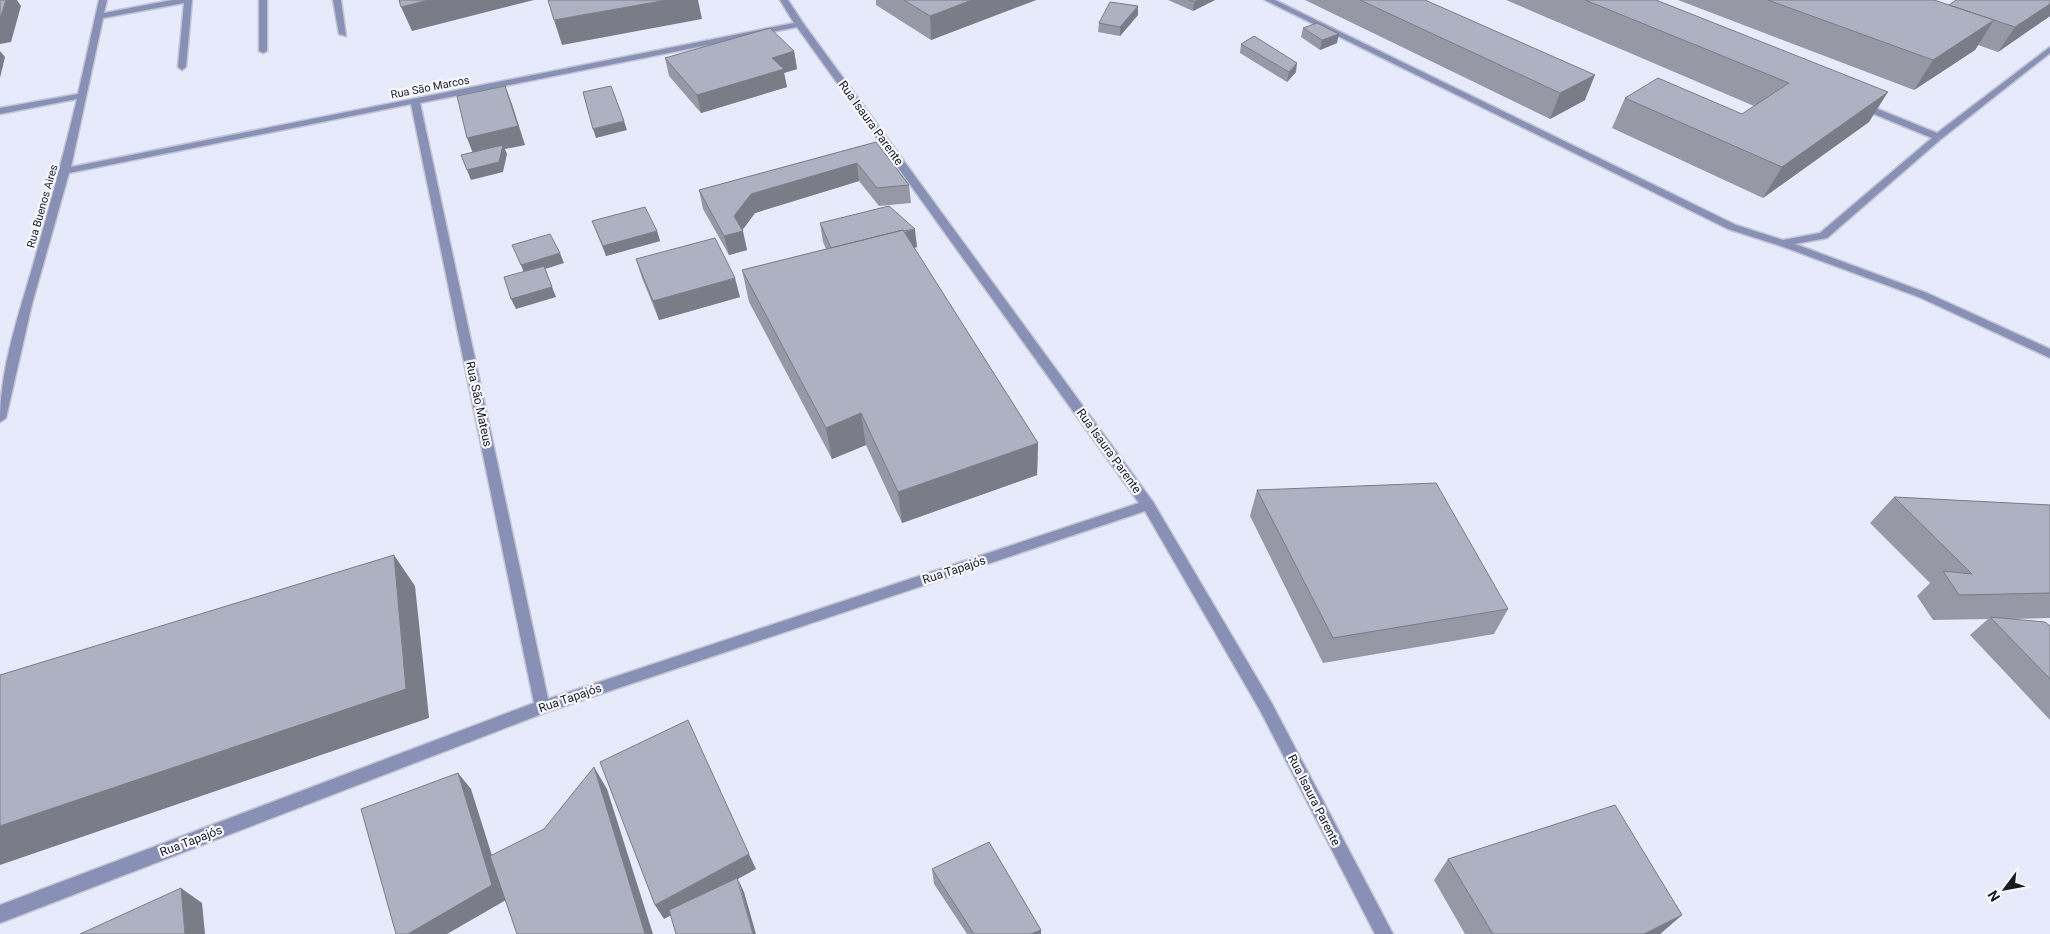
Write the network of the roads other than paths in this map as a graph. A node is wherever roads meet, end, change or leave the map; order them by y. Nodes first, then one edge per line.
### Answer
1 (103, 0) edge
2 (187, 0) edge
3 (263, 0) edge
4 (337, 0) edge
5 (784, 0) edge
6 (1269, 0) edge
7 (99, 16) junction
8 (799, 24) junction
9 (343, 34) dead end
10 (2050, 49) edge
11 (263, 51) dead end
12 (182, 67) dead end
13 (81, 96) junction
14 (1847, 100) edge
15 (415, 101) junction
16 (0, 111) edge
17 (1938, 137) junction
18 (65, 171) junction
19 (1784, 243) junction
20 (2050, 354) edge
21 (0, 418) edge
22 (1148, 505) junction
23 (542, 707) junction
24 (0, 914) edge
25 (1384, 934) edge

1 - 7 street, Rua Buenos Aires
2 - 7 street
2 - 12 street
3 - 11 street
4 - 9 street
5 - 8 street, Rua Isaura Parente
6 - 19 street
7 - 13 street, Rua Buenos Aires
8 - 15 street, Rua São Marcos
8 - 22 street, Rua Isaura Parente
10 - 17 street
13 - 16 street
13 - 18 street, Rua Buenos Aires
14 - 17 street
15 - 18 street, Rua São Marcos
15 - 23 street, Rua São Mateus
17 - 19 street
18 - 21 street, Rua Buenos Aires
19 - 20 street
22 - 23 street, Rua Tapajós
22 - 25 street, Rua Isaura Parente
23 - 24 street, Rua Tapajós

